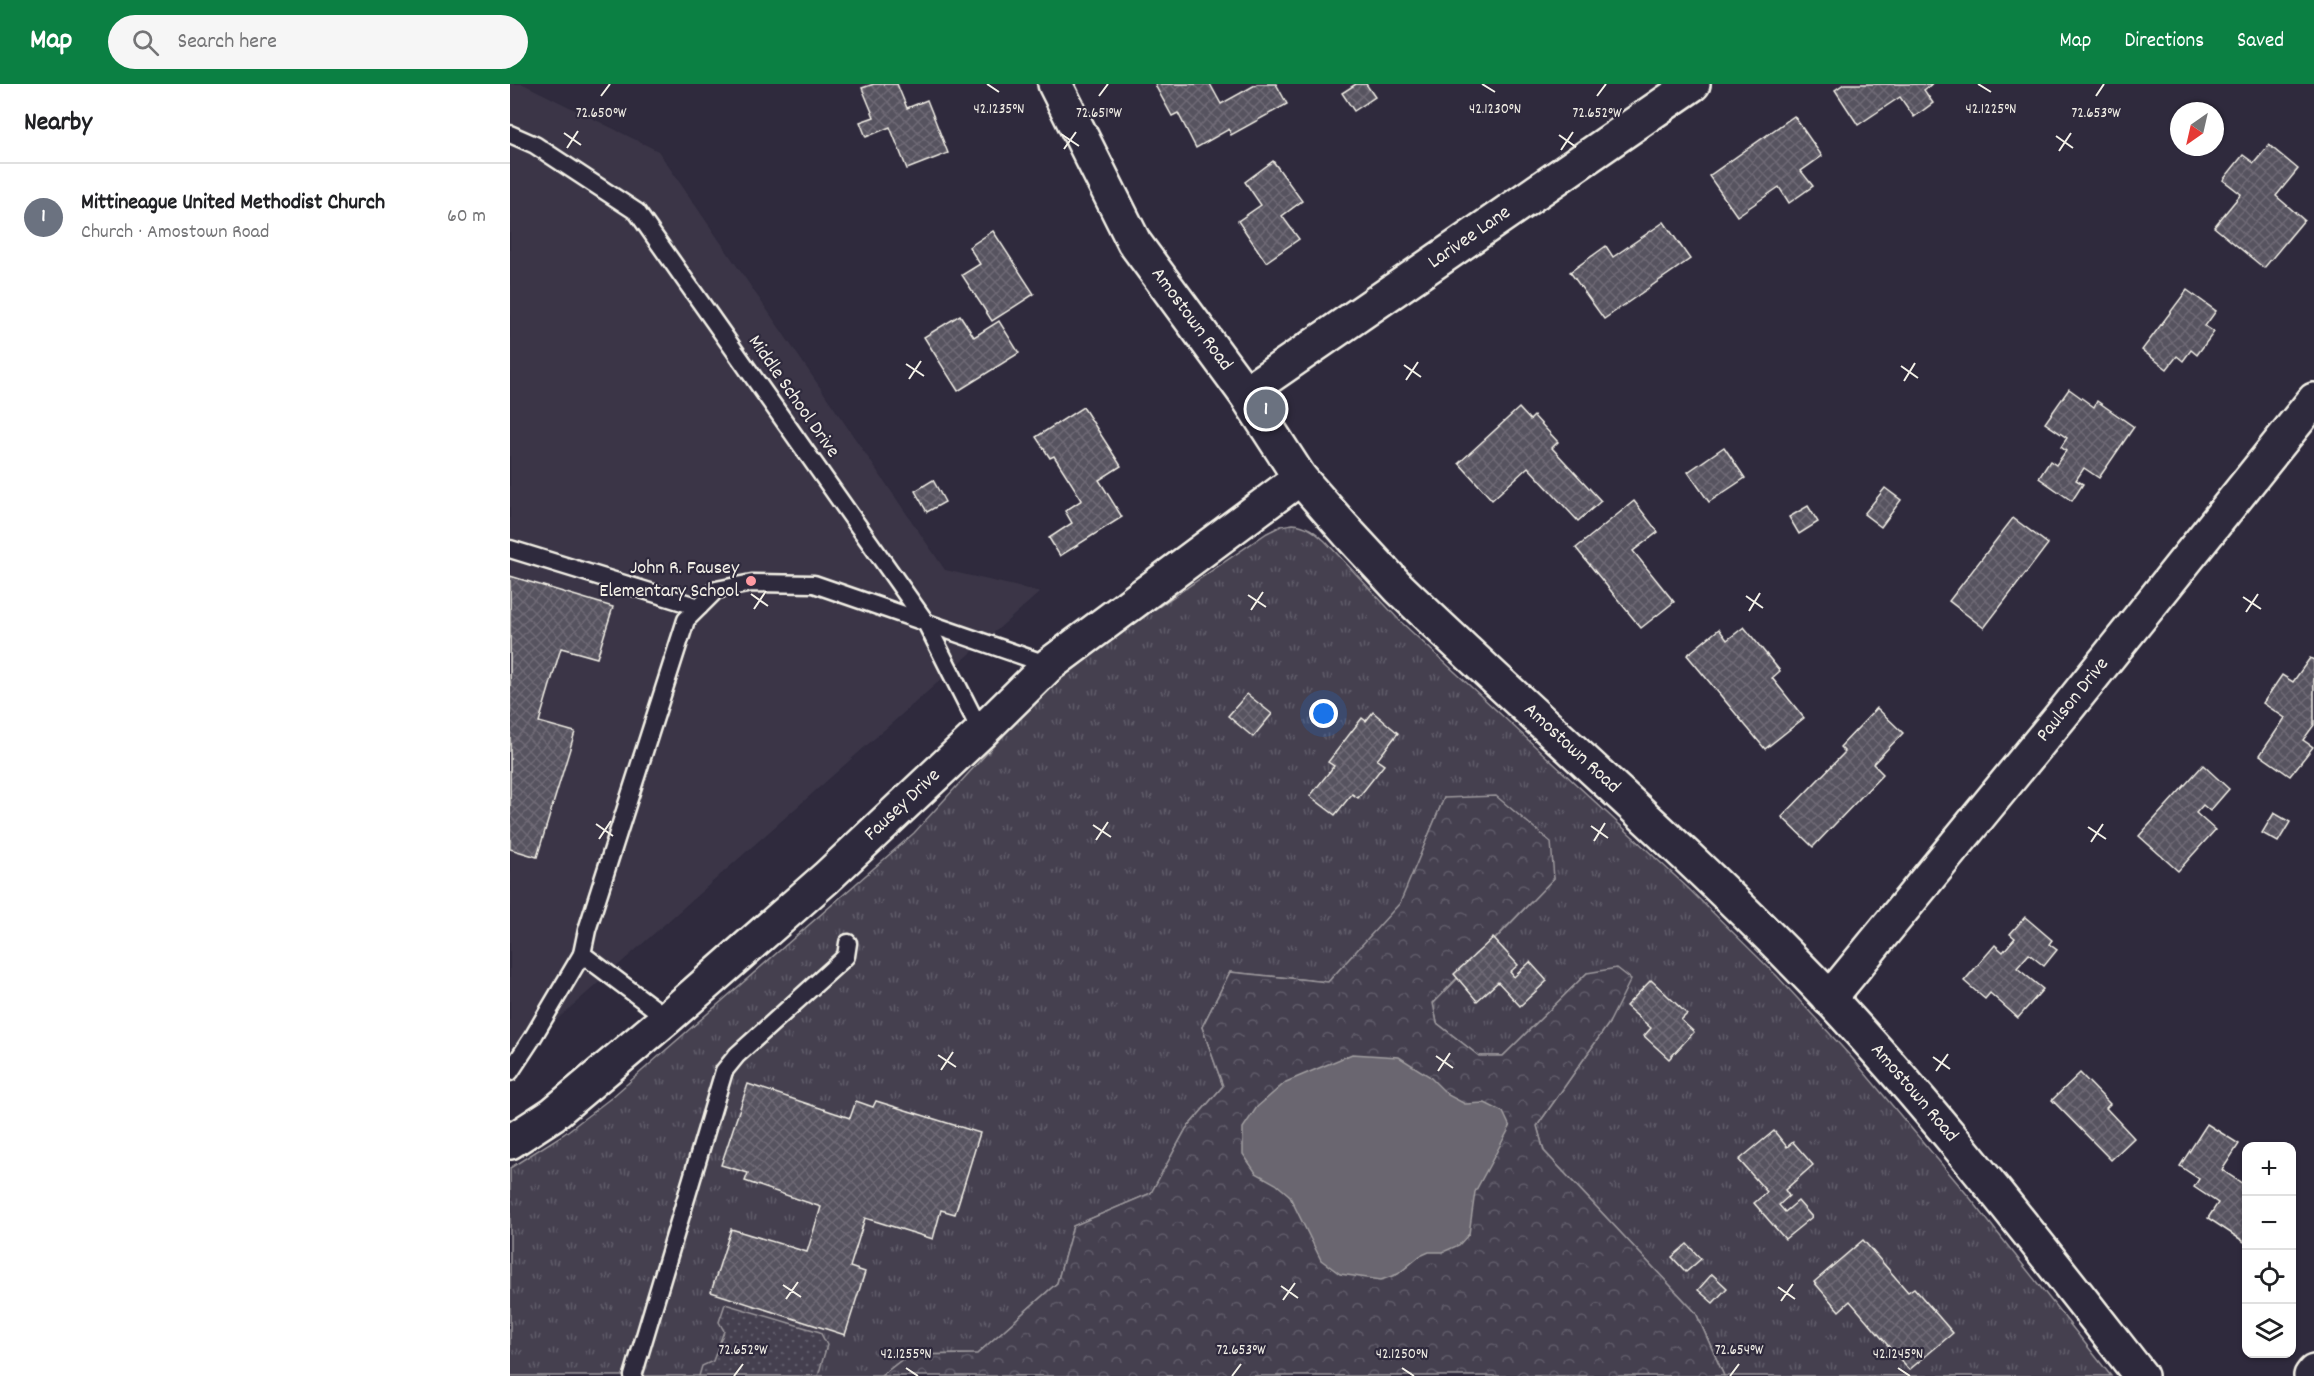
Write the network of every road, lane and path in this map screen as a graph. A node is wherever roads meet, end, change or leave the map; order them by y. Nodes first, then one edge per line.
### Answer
1 (1055, 84) edge
2 (1693, 84) edge
3 (510, 134) edge
4 (1245, 393) junction
5 (2314, 400) edge
6 (1300, 478) junction
7 (510, 549) edge
8 (699, 607) junction
9 (925, 621) junction
10 (1049, 665) junction
11 (981, 732) junction
12 (848, 943) dead end
13 (582, 954) junction
14 (1829, 999) junction
15 (667, 1018) junction
16 (510, 1072) edge
17 (510, 1142) edge
18 (2314, 1372) edge
19 (633, 1376) edge
20 (2141, 1376) edge
21 (2311, 1376) edge

1 - 4 street, Amostown Road
2 - 4 street, Larivee Lane
3 - 9 lane, Middle School Drive
4 - 6 street, Amostown Road
5 - 14 street, Paulson Drive
6 - 10 street, Fausey Drive
6 - 14 street, Amostown Road
7 - 8 lane
8 - 9 lane
8 - 13 lane
9 - 10 lane
9 - 11 lane, Middle School Drive
10 - 11 street, Fausey Drive
11 - 15 street, Fausey Drive
12 - 19 lane
13 - 15 lane
13 - 16 lane
14 - 20 street, Amostown Road
15 - 17 street, Fausey Drive
18 - 21 street

